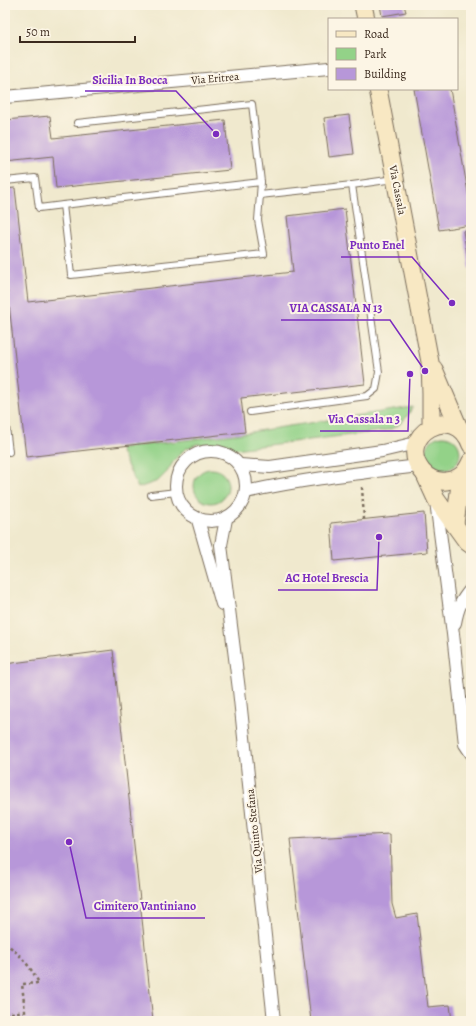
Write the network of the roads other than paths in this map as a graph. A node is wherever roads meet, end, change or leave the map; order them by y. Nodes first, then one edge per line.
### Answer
1 (363, 5) edge
2 (366, 18) edge
3 (328, 68) edge
4 (378, 90) edge
5 (5, 97) edge
6 (77, 123) dead end
7 (396, 179) junction
8 (5, 181) edge
9 (261, 182) junction
10 (352, 185) junction
11 (260, 196) junction
12 (63, 205) junction
13 (430, 362) junction
14 (250, 412) dead end
15 (5, 418) edge
16 (430, 427) junction
17 (459, 428) junction
18 (416, 443) junction
19 (471, 445) edge
20 (9, 452) dead end
21 (471, 461) edge
22 (240, 464) junction
23 (422, 471) junction
24 (461, 476) junction
25 (176, 492) junction
26 (246, 492) junction
27 (151, 495) dead end
28 (436, 499) junction
29 (226, 519) junction
30 (198, 520) junction
31 (455, 524) junction
32 (471, 545) edge
33 (471, 588) edge
34 (453, 634) junction
35 (232, 642) junction
36 (471, 753) edge
37 (274, 1021) edge

1 - 2 main road
3 - 5 street, Via Eritrea
4 - 7 main road, Via Cassala
6 - 9 lane
7 - 10 lane
7 - 13 main road, Via Cassala
8 - 12 lane
9 - 11 lane
9 - 12 lane
10 - 11 lane
10 - 14 lane
11 - 12 lane
13 - 16 main road, Via Cassala
13 - 17 main road, Via Cassala
15 - 20 lane
16 - 17 main road
16 - 18 main road
17 - 19 main road, Via Cassala
18 - 22 street
18 - 23 main road
21 - 24 main road
22 - 25 street
22 - 26 street
23 - 24 main road
23 - 26 street
23 - 28 main road
24 - 31 main road
25 - 27 lane
25 - 30 street
26 - 29 street
28 - 31 main road
28 - 34 street
29 - 30 street
29 - 35 street, Via Quinto Stefana
30 - 35 street, Via Quinto Stefana
31 - 32 main road
33 - 34 street
34 - 36 street
35 - 37 street, Via Quinto Stefana

